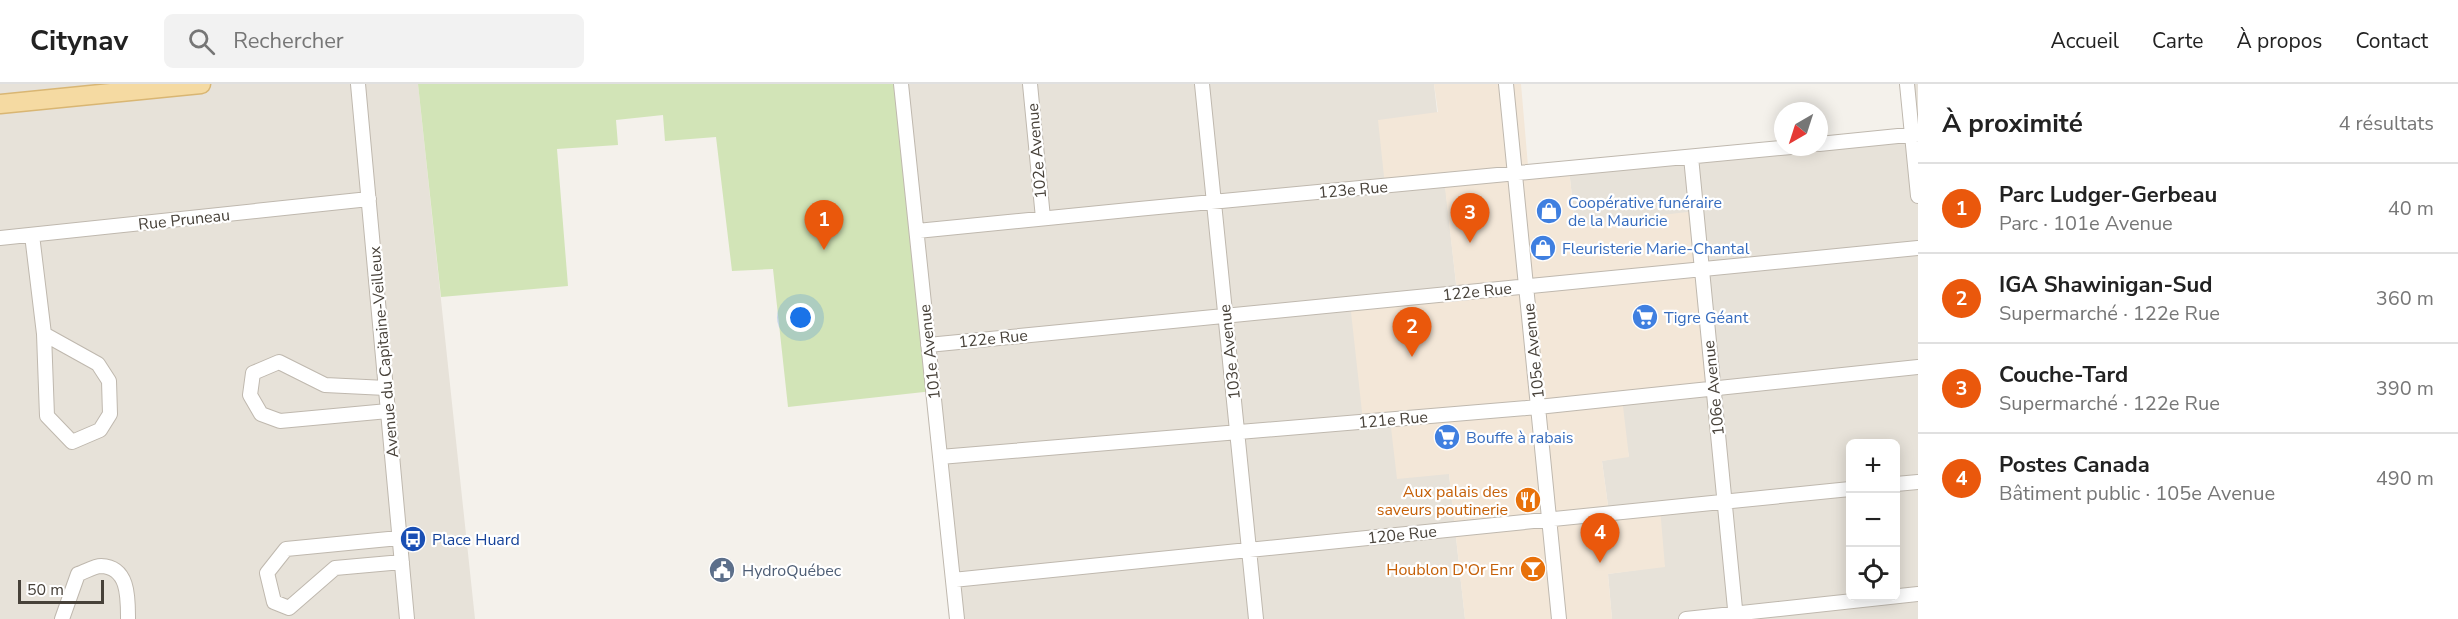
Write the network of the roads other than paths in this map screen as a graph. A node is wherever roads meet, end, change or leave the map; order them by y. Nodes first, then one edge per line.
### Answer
1 (201, 84) edge
2 (358, 84) edge
3 (901, 84) edge
4 (1030, 84) edge
5 (1202, 84) edge
6 (1506, 84) edge
7 (1907, 84) edge
8 (89, 89) edge
9 (0, 104) edge
10 (1915, 135) edge
11 (1828, 143) edge
12 (1774, 149) edge
13 (1691, 157) junction
14 (1515, 174) junction
15 (1918, 196) edge
16 (369, 199) junction
17 (1213, 201) junction
18 (1043, 218) junction
19 (916, 231) junction
20 (32, 235) junction
21 (0, 238) edge
22 (1918, 248) edge
23 (1702, 269) junction
24 (1526, 286) junction
25 (1225, 316) junction
26 (44, 334) junction
27 (928, 345) junction
28 (1918, 367) edge
29 (386, 388) junction
30 (1713, 388) junction
31 (1538, 406) junction
32 (388, 411) junction
33 (1237, 432) junction
34 (940, 458) junction
35 (1918, 482) edge
36 (1900, 484) edge
37 (1846, 489) edge
38 (1725, 501) junction
39 (1550, 519) junction
40 (399, 538) junction
41 (1249, 550) junction
42 (402, 562) junction
43 (953, 580) junction
44 (1918, 594) edge
45 (1736, 616) edge
46 (62, 619) edge
47 (128, 619) edge
48 (407, 619) edge
49 (957, 619) edge
50 (1256, 619) edge
51 (1559, 619) edge
52 (1686, 619) edge

1 - 8 main road
2 - 16 street, Avenue du Capitaine-Veilleux
3 - 19 street, 101e Avenue
4 - 18 street, 102e Avenue
5 - 17 street, 103e Avenue
6 - 14 street, 105e Avenue
7 - 10 street
8 - 9 main road
10 - 11 street
10 - 15 street
12 - 13 street, 123e Rue
13 - 14 street, 123e Rue
13 - 23 street, 106e Avenue
14 - 17 street, 123e Rue
14 - 24 street, 105e Avenue
16 - 20 street, Rue Pruneau
16 - 29 street, Avenue du Capitaine-Veilleux
17 - 18 street, 123e Rue
17 - 25 street, 103e Avenue
18 - 19 street, 123e Rue
19 - 27 street, 101e Avenue
20 - 21 street, Rue Pruneau
20 - 26 street
22 - 23 street, 122e Rue
23 - 24 street, 122e Rue
23 - 30 street, 106e Avenue
24 - 25 street, 122e Rue
24 - 31 street, 105e Avenue
25 - 27 street, 122e Rue
25 - 33 street, 103e Avenue
26 - 26 street
27 - 34 street, 101e Avenue
28 - 30 street, 121e Rue
29 - 32 street, Avenue du Capitaine-Veilleux
29 - 32 street
30 - 31 street, 121e Rue
30 - 38 street, 106e Avenue
31 - 33 street, 121e Rue
31 - 39 street, 105e Avenue
32 - 40 street, Avenue du Capitaine-Veilleux
33 - 34 street, 121e Rue
33 - 41 street, 103e Avenue
34 - 43 street, 101e Avenue
35 - 36 street
37 - 38 street, 120e Rue
38 - 39 street, 120e Rue
38 - 45 street, 106e Avenue
39 - 41 street, 120e Rue
39 - 51 street, 105e Avenue
40 - 42 street, Avenue du Capitaine-Veilleux
40 - 42 street
41 - 43 street, 120e Rue
41 - 50 street, 103e Avenue
42 - 48 street, Avenue du Capitaine-Veilleux
43 - 49 street, 101e Avenue
44 - 45 street
45 - 52 street
46 - 47 street

